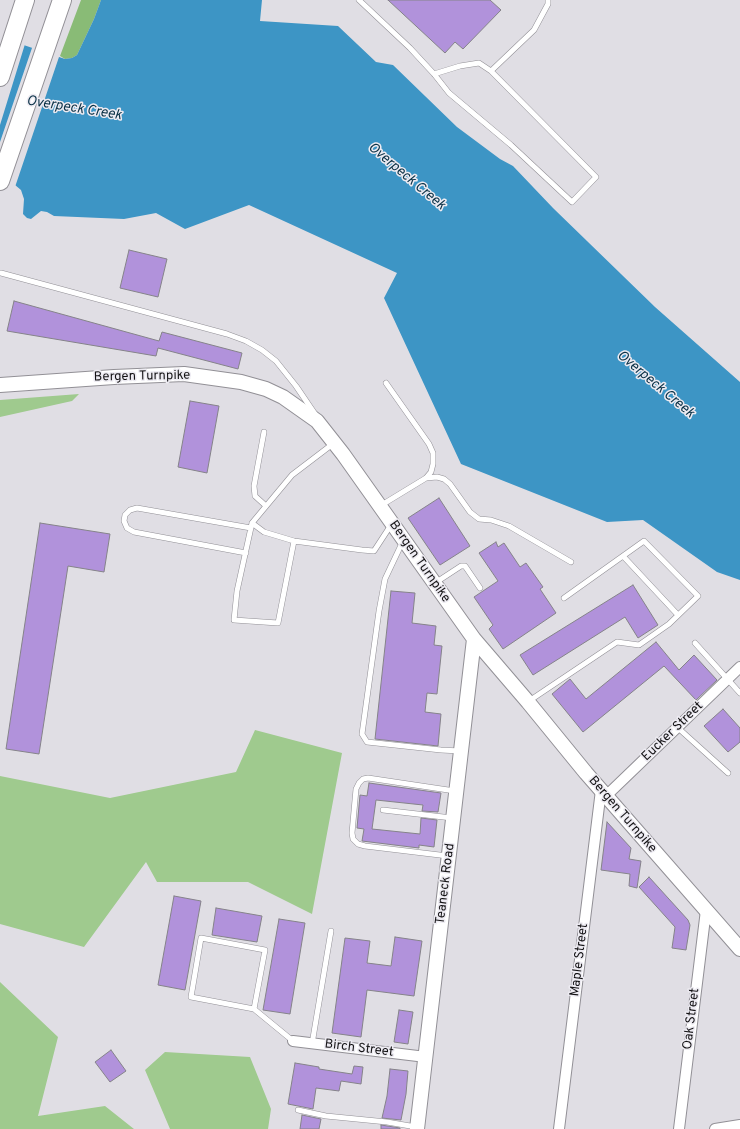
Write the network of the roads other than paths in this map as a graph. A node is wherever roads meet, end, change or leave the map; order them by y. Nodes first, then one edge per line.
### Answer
1 (25, 0) edge
2 (62, 0) edge
3 (359, 0) edge
4 (548, 0) edge
5 (491, 71) junction
6 (434, 74) junction
7 (0, 77) edge
8 (0, 180) edge
9 (1, 273) dead end
10 (386, 383) dead end
11 (0, 385) edge
12 (264, 432) dead end
13 (333, 440) junction
14 (426, 478) junction
15 (266, 506) junction
16 (380, 506) junction
17 (392, 524) junction
18 (251, 526) junction
19 (403, 540) junction
20 (294, 541) junction
21 (246, 553) junction
22 (623, 556) junction
23 (571, 562) dead end
24 (435, 584) junction
25 (480, 588) dead end
26 (564, 598) dead end
27 (678, 615) junction
28 (474, 639) junction
29 (695, 643) dead end
30 (740, 667) edge
31 (728, 679) junction
32 (740, 693) edge
33 (528, 702) junction
34 (677, 727) junction
35 (461, 751) junction
36 (728, 772) dead end
37 (456, 791) junction
38 (603, 793) junction
39 (383, 810) dead end
40 (453, 818) junction
41 (449, 856) junction
42 (706, 910) junction
43 (331, 931) dead end
44 (740, 949) edge
45 (254, 1009) junction
46 (293, 1041) joint
47 (312, 1044) junction
48 (426, 1057) junction
49 (298, 1110) dead end
50 (740, 1125) edge
51 (417, 1128) edge
52 (560, 1129) edge
53 (679, 1129) edge
54 (715, 1129) edge

1 - 7 highway
2 - 8 highway
3 - 6 lane
4 - 5 lane
5 - 6 lane
5 - 6 lane
9 - 13 lane
10 - 14 lane
11 - 13 main road, Bergen Turnpike
12 - 15 lane
13 - 15 lane
13 - 16 main road, Bergen Turnpike
14 - 16 lane
14 - 23 lane
15 - 18 lane
16 - 17 main road, Bergen Turnpike
17 - 19 main road, Bergen Turnpike
17 - 20 lane
18 - 20 lane
18 - 21 lane
18 - 21 lane
19 - 24 main road, Bergen Turnpike
19 - 35 lane
20 - 21 lane
22 - 26 lane
22 - 27 lane
22 - 27 lane
24 - 25 lane
24 - 28 main road, Bergen Turnpike
27 - 33 lane
28 - 33 main road, Bergen Turnpike
28 - 35 main road, Teaneck Road
29 - 31 lane
30 - 31 street, Eucker Street
31 - 32 lane
31 - 34 street, Eucker Street
33 - 38 main road, Bergen Turnpike
34 - 36 lane
34 - 38 street, Eucker Street
35 - 37 main road, Teaneck Road
37 - 40 main road, Teaneck Road
37 - 41 lane
38 - 42 main road, Bergen Turnpike
38 - 52 street, Maple Street
39 - 40 lane
40 - 41 main road, Teaneck Road
41 - 48 main road, Teaneck Road
42 - 44 main road, Bergen Turnpike
42 - 53 street, Oak Street
43 - 47 lane
45 - 45 lane
45 - 46 lane
46 - 47 street, Birch Street
47 - 48 street, Birch Street
48 - 51 main road, Teaneck Road
49 - 51 lane
50 - 54 street

